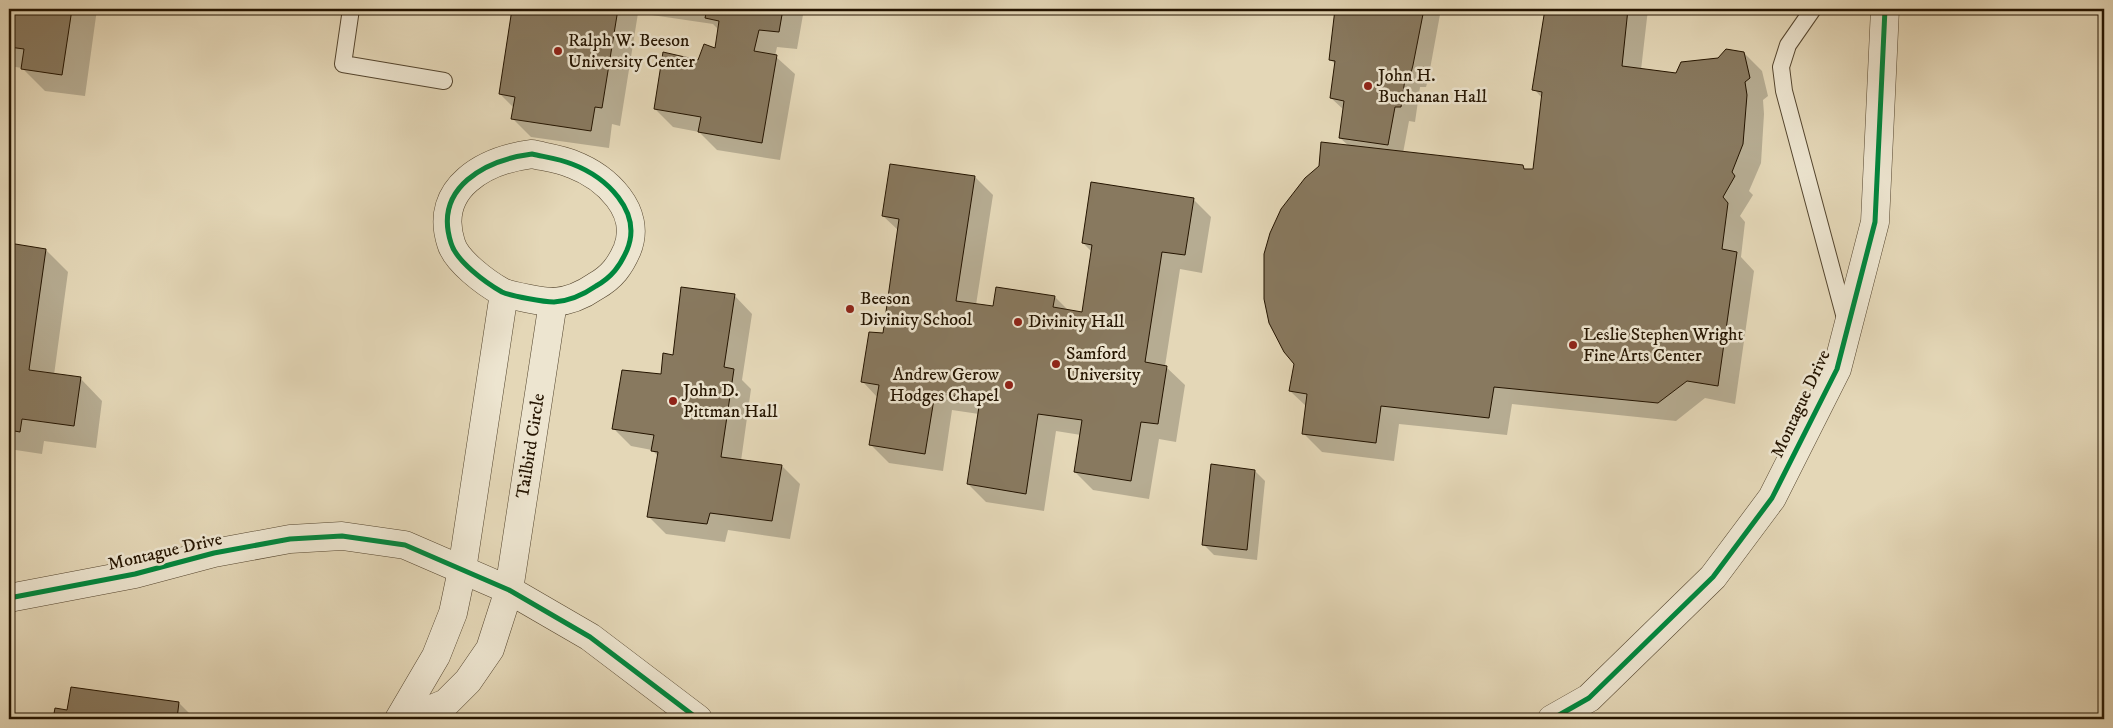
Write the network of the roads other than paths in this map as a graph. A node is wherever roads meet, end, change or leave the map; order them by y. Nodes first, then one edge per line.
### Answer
1 (351, 9) edge
2 (1813, 9) edge
3 (1885, 9) edge
4 (444, 81) dead end
5 (504, 292) junction
6 (553, 302) junction
7 (1847, 326) junction
8 (462, 570) junction
9 (509, 590) junction
10 (9, 598) edge
11 (399, 719) edge
12 (408, 719) edge
13 (698, 719) edge
14 (1552, 719) edge

1 - 4 lane
2 - 7 lane
3 - 7 street, Montague Drive
5 - 6 street
5 - 6 street
5 - 8 street
6 - 9 street, Tailbird Circle
7 - 14 street, Montague Drive
8 - 9 street, Montague Drive
8 - 10 street, Montague Drive
8 - 11 street
9 - 12 street, Tailbird Circle
9 - 13 street, Montague Drive

